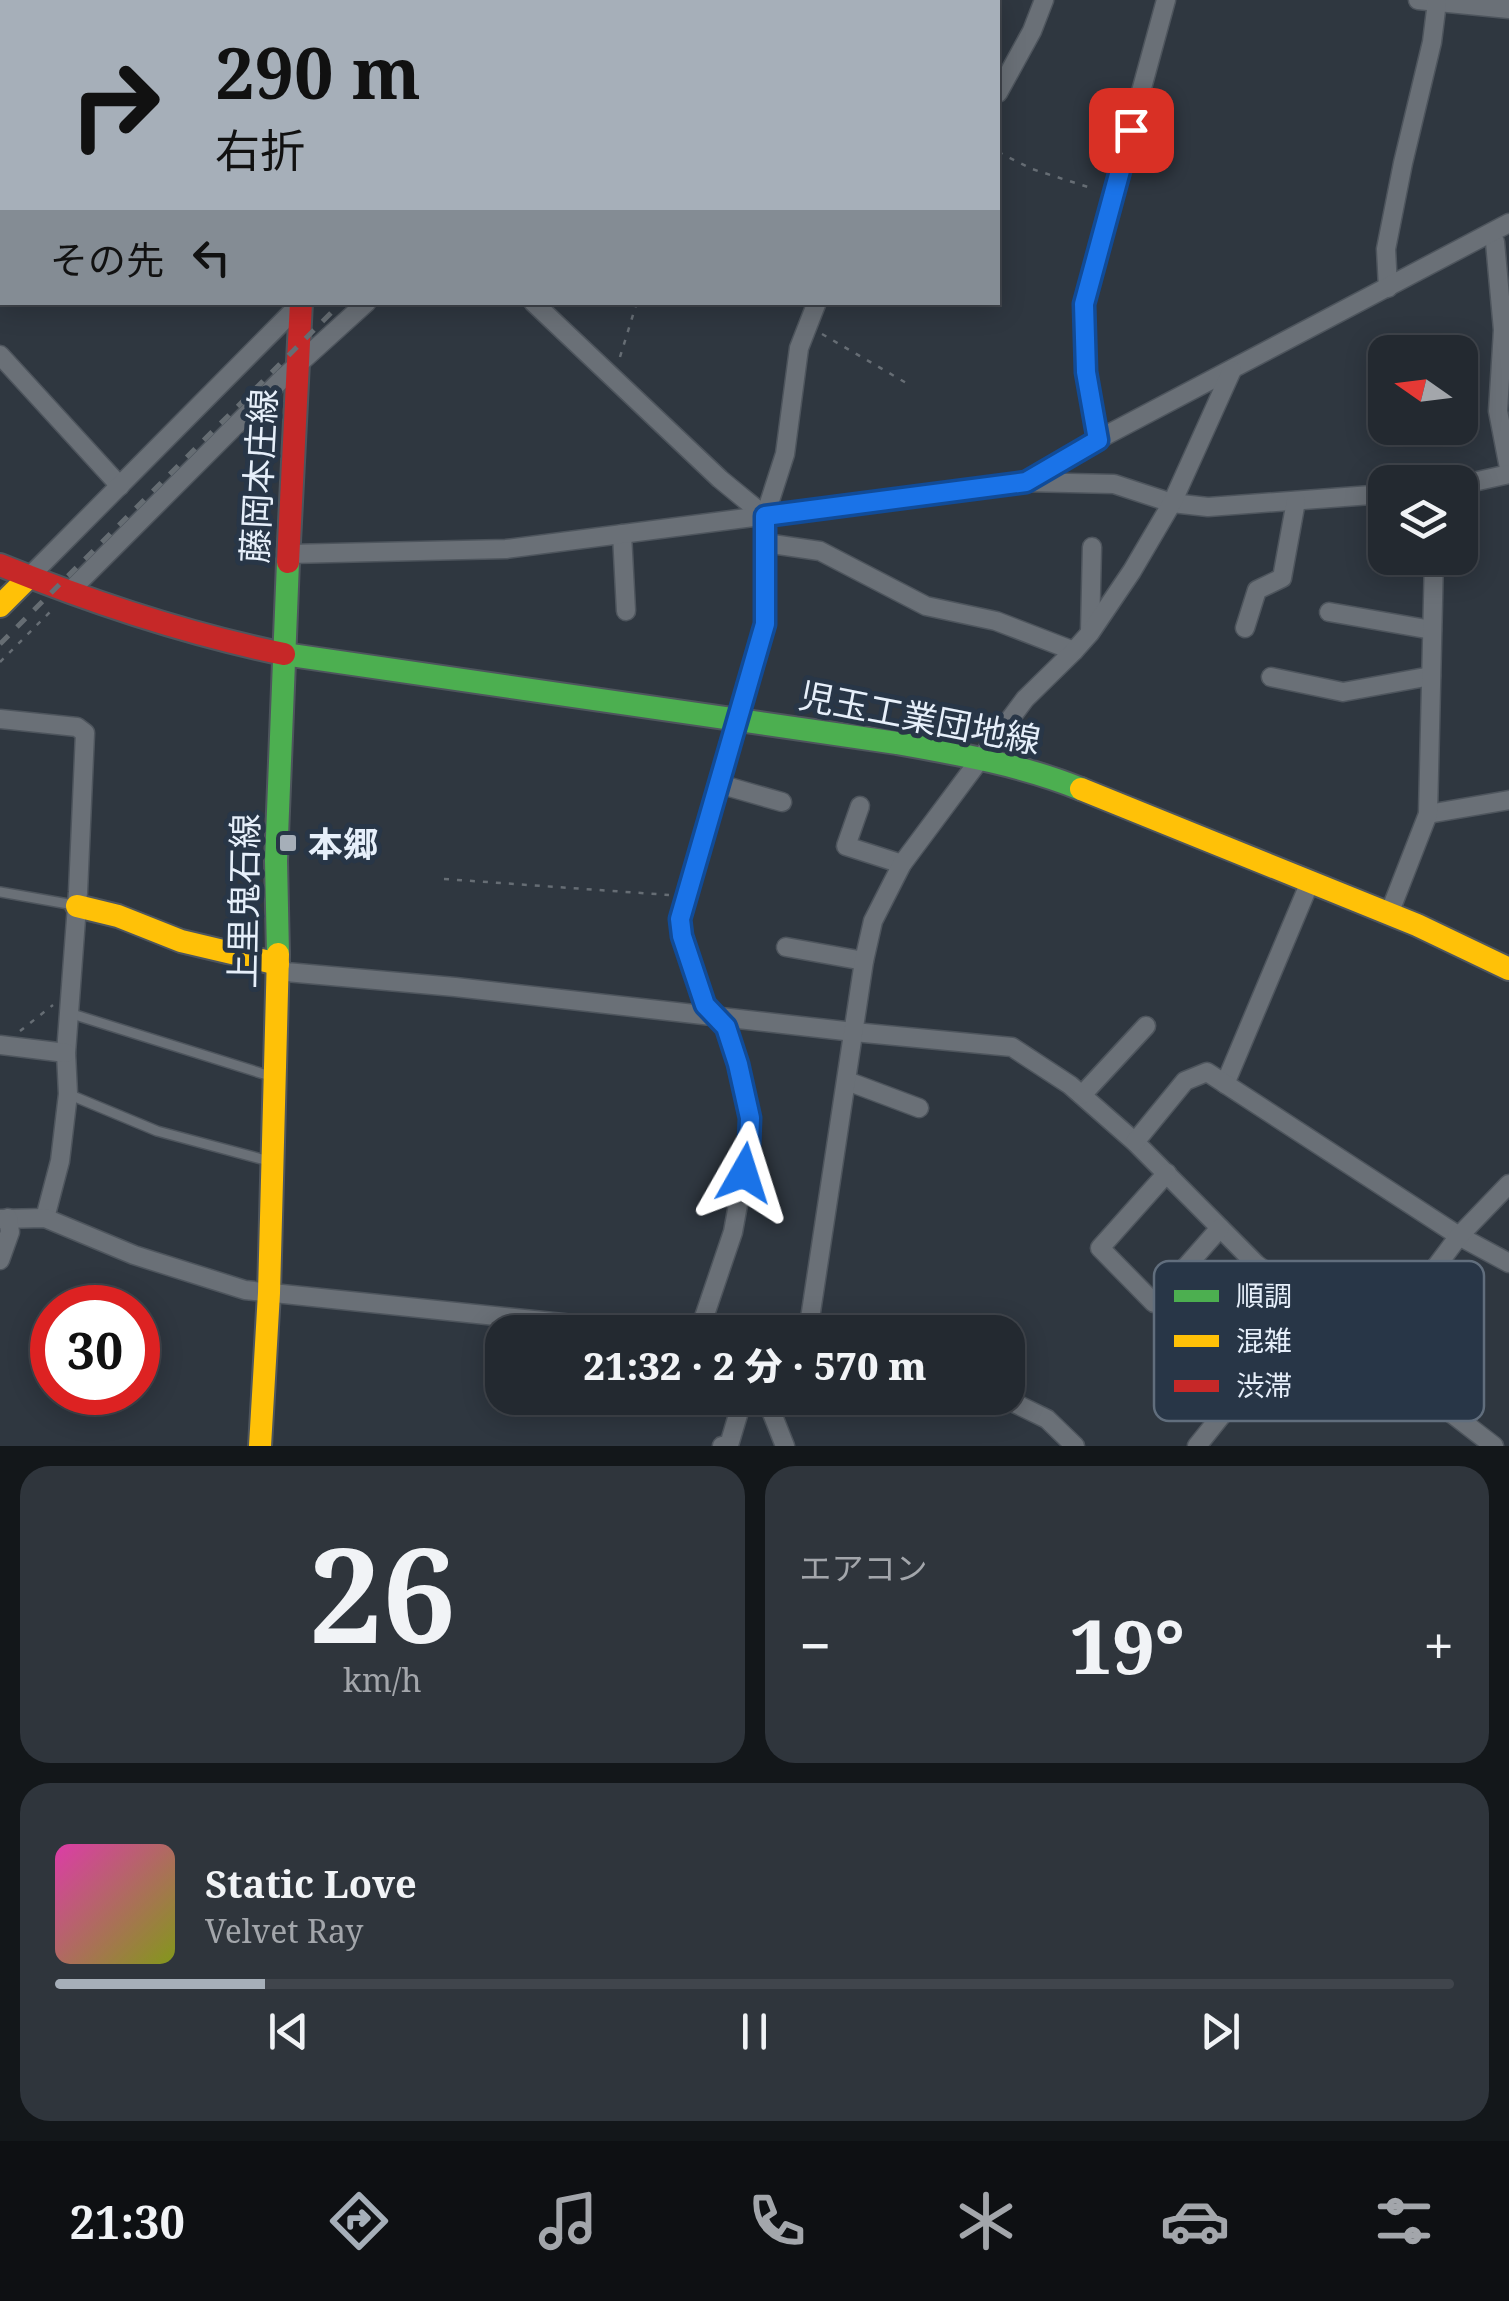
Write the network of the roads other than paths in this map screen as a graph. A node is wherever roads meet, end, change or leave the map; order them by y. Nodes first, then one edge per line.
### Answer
1 (1044, 0) edge
2 (1166, 0) edge
3 (1427, 1) edge
4 (1509, 9) edge
5 (1000, 88) edge
6 (1509, 222) edge
7 (1495, 242) edge
8 (1388, 288) junction
9 (298, 305) edge
10 (301, 305) edge
11 (364, 305) edge
12 (536, 305) edge
13 (816, 305) edge
14 (0, 356) edge
15 (298, 366) junction
16 (1232, 370) junction
17 (1098, 440) junction
18 (1509, 471) edge
19 (1478, 480) edge
20 (1026, 482) junction
21 (120, 486) junction
22 (1368, 495) edge
23 (1296, 500) junction
24 (1172, 503) junction
25 (765, 516) junction
26 (622, 534) junction
27 (765, 543) junction
28 (1092, 547) dead end
29 (289, 554) junction
30 (0, 565) edge
31 (1434, 575) edge
32 (29, 577) junction
33 (69, 592) junction
34 (0, 606) edge
35 (626, 610) dead end
36 (1330, 612) dead end
37 (1245, 628) dead end
38 (1432, 630) junction
39 (1090, 633) junction
40 (1074, 652) junction
41 (284, 654) junction
42 (1431, 676) junction
43 (1271, 678) dead end
44 (0, 720) edge
45 (737, 721) junction
46 (979, 758) junction
47 (718, 784) junction
48 (1509, 800) edge
49 (782, 802) dead end
50 (860, 806) dead end
51 (1428, 814) junction
52 (902, 864) junction
53 (1310, 882) junction
54 (0, 892) edge
55 (77, 906) junction
56 (1390, 914) junction
57 (786, 948) dead end
58 (864, 961) junction
59 (278, 964) junction
60 (1509, 969) edge
61 (64, 1007) junction
62 (716, 1016) junction
63 (1146, 1026) dead end
64 (854, 1032) junction
65 (5, 1042) edge
66 (66, 1053) junction
67 (275, 1077) junction
68 (846, 1081) junction
69 (1225, 1084) junction
70 (68, 1094) junction
71 (1082, 1095) junction
72 (919, 1108) dead end
73 (1136, 1142) junction
74 (273, 1162) junction
75 (1167, 1173) junction
76 (1509, 1184) edge
77 (45, 1218) junction
78 (4, 1219) edge
79 (1220, 1228) junction
80 (1458, 1236) junction
81 (0, 1260) edge
82 (1191, 1261) edge
83 (1253, 1261) edge
84 (1439, 1261) edge
85 (1509, 1263) edge
86 (269, 1293) junction
87 (1154, 1302) edge
88 (485, 1315) edge
89 (705, 1315) edge
90 (811, 1315) edge
91 (1025, 1408) edge
92 (738, 1415) edge
93 (773, 1415) edge
94 (1217, 1421) edge
95 (1462, 1421) edge
96 (260, 1446) edge
97 (722, 1446) edge
98 (785, 1446) edge
99 (1075, 1446) edge
100 (1197, 1446) edge
101 (1494, 1446) edge

1 - 5 street
2 - 17 street
3 - 4 street
3 - 8 street
6 - 7 street
7 - 8 street
7 - 18 street
8 - 16 street
9 - 21 street
10 - 15 street, 藤岡本庄線
11 - 15 street
12 - 25 street
13 - 25 street
14 - 21 street
15 - 29 street, 藤岡本庄線
15 - 33 street
16 - 17 street
16 - 24 street
17 - 20 street
18 - 19 street
20 - 24 street
20 - 25 street
21 - 32 street
22 - 23 street
23 - 24 street
23 - 37 street
24 - 39 street
25 - 26 street
25 - 27 street
26 - 29 street
26 - 35 street
27 - 40 street
27 - 45 street
28 - 39 street
29 - 41 street, 藤岡本庄線
30 - 32 street
31 - 38 street
32 - 33 street
32 - 34 street
33 - 41 street
36 - 38 street
38 - 42 street
39 - 40 street
40 - 46 street
41 - 45 street, 児玉工業団地線
41 - 59 street, 上里鬼石線
42 - 43 street
42 - 51 street
44 - 55 street
45 - 46 street, 児玉工業団地線
45 - 47 street
46 - 52 street
46 - 53 street, 児玉工業団地線
47 - 49 street
47 - 62 street
48 - 51 street
50 - 52 street
51 - 56 street
52 - 58 street
53 - 56 street, 児玉工業団地線
53 - 69 street
54 - 55 lane
55 - 59 street
55 - 61 street
56 - 60 street, 児玉工業団地線
57 - 58 street
58 - 64 street
59 - 62 street
59 - 67 street, 上里鬼石線
61 - 66 street
61 - 67 lane
62 - 64 street
62 - 89 street
63 - 71 street
64 - 68 street
64 - 71 street
65 - 66 street
66 - 70 street
67 - 74 street, 上里鬼石線
68 - 72 street
68 - 90 street
69 - 73 street
69 - 80 street
70 - 74 lane
70 - 77 street
71 - 73 street
73 - 75 street
74 - 86 street, 上里鬼石線
75 - 79 street
75 - 87 street
76 - 80 street
77 - 78 street
77 - 86 street
78 - 81 street
79 - 82 street
79 - 83 street
80 - 84 street
80 - 85 street
86 - 88 street
86 - 96 street, 上里鬼石線
91 - 99 street
92 - 97 street
93 - 98 street
94 - 100 street
95 - 101 street

